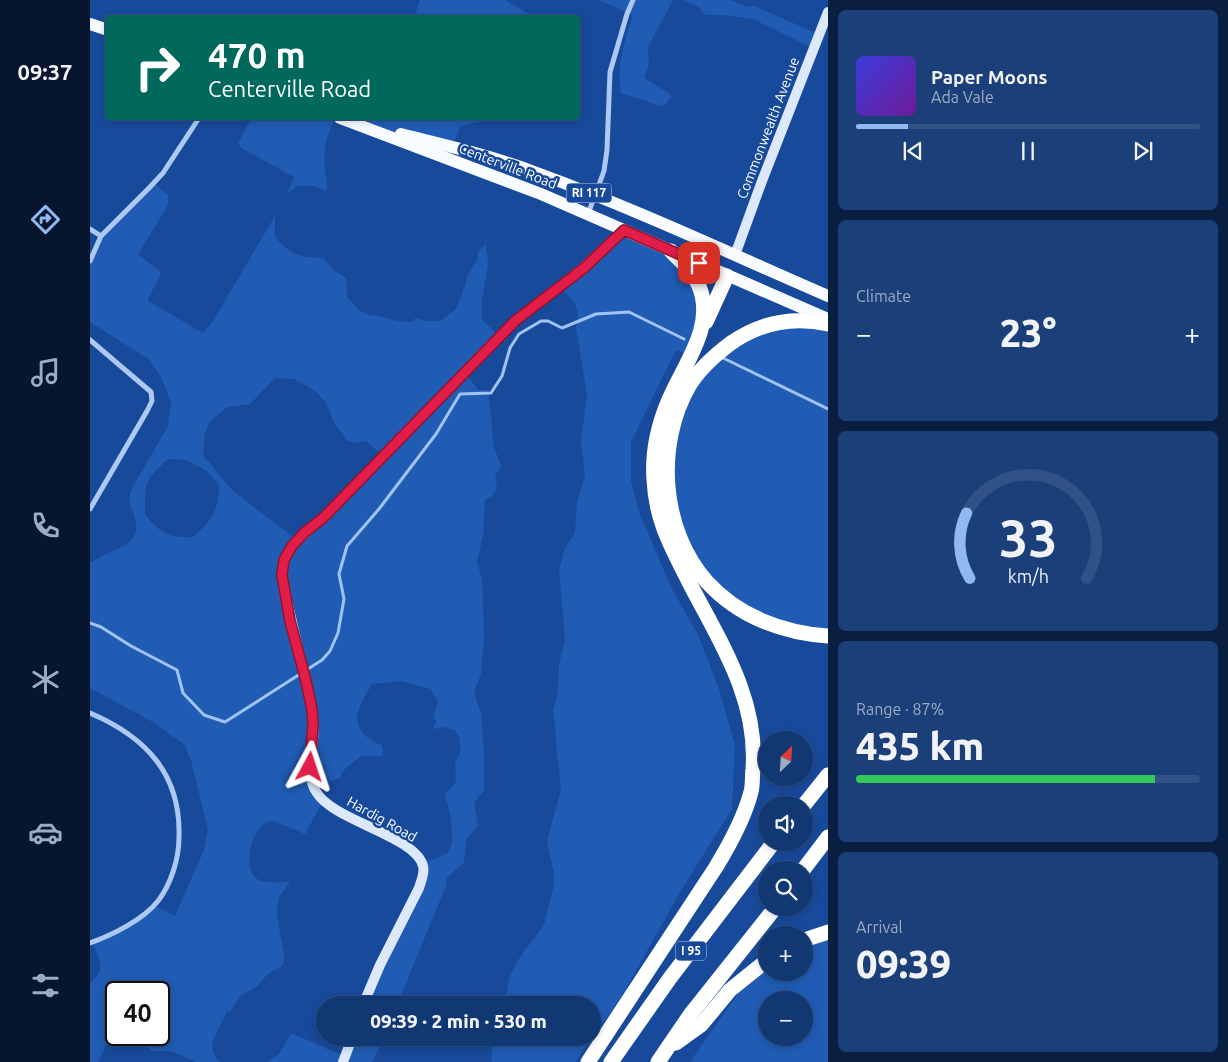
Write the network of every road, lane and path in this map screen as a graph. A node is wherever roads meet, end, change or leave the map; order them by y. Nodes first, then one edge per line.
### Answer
1 (633, 0) edge
2 (828, 12) edge
3 (90, 24) edge
4 (105, 29) edge
5 (198, 120) edge
6 (345, 120) edge
7 (348, 120) edge
8 (594, 195) junction
9 (588, 214) junction
10 (90, 229) edge
11 (624, 230) junction
12 (101, 236) junction
13 (671, 251) junction
14 (735, 255) junction
15 (90, 261) edge
16 (727, 276) junction
17 (828, 296) edge
18 (828, 319) edge
19 (828, 324) edge
20 (701, 333) junction
21 (90, 340) edge
22 (90, 509) edge
23 (828, 636) edge
24 (90, 713) edge
25 (828, 775) edge
26 (811, 796) edge
27 (828, 837) edge
28 (767, 851) edge
29 (810, 861) edge
30 (769, 916) edge
31 (828, 932) edge
32 (813, 937) edge
33 (90, 943) edge
34 (758, 967) edge
35 (367, 996) edge
36 (349, 1046) edge
37 (662, 1056) edge
38 (343, 1062) edge
39 (588, 1062) edge
40 (611, 1062) edge

1 - 8 street
2 - 14 street, Commonwealth Avenue
3 - 4 main road
5 - 12 street
6 - 9 main road, Centerville Road / RI 117
7 - 8 main road, Centerville Road / RI 117
8 - 9 street
8 - 14 main road, Centerville Road / RI 117
9 - 11 main road, Centerville Road / RI 117
10 - 12 street
11 - 13 main road, Centerville Road / RI 117
11 - 35 street, Hardig Road
12 - 15 street
13 - 16 main road, Centerville Road / RI 117
13 - 20 highway
14 - 16 main road
14 - 17 main road, Centerville Road / RI 117
16 - 18 main road, Centerville Road / RI 117
16 - 20 highway
19 - 23 highway
20 - 39 highway
21 - 22 street
24 - 33 street
25 - 26 highway
27 - 29 highway
28 - 40 highway, I 95
30 - 37 highway
31 - 32 highway
34 - 37 highway
36 - 38 street

